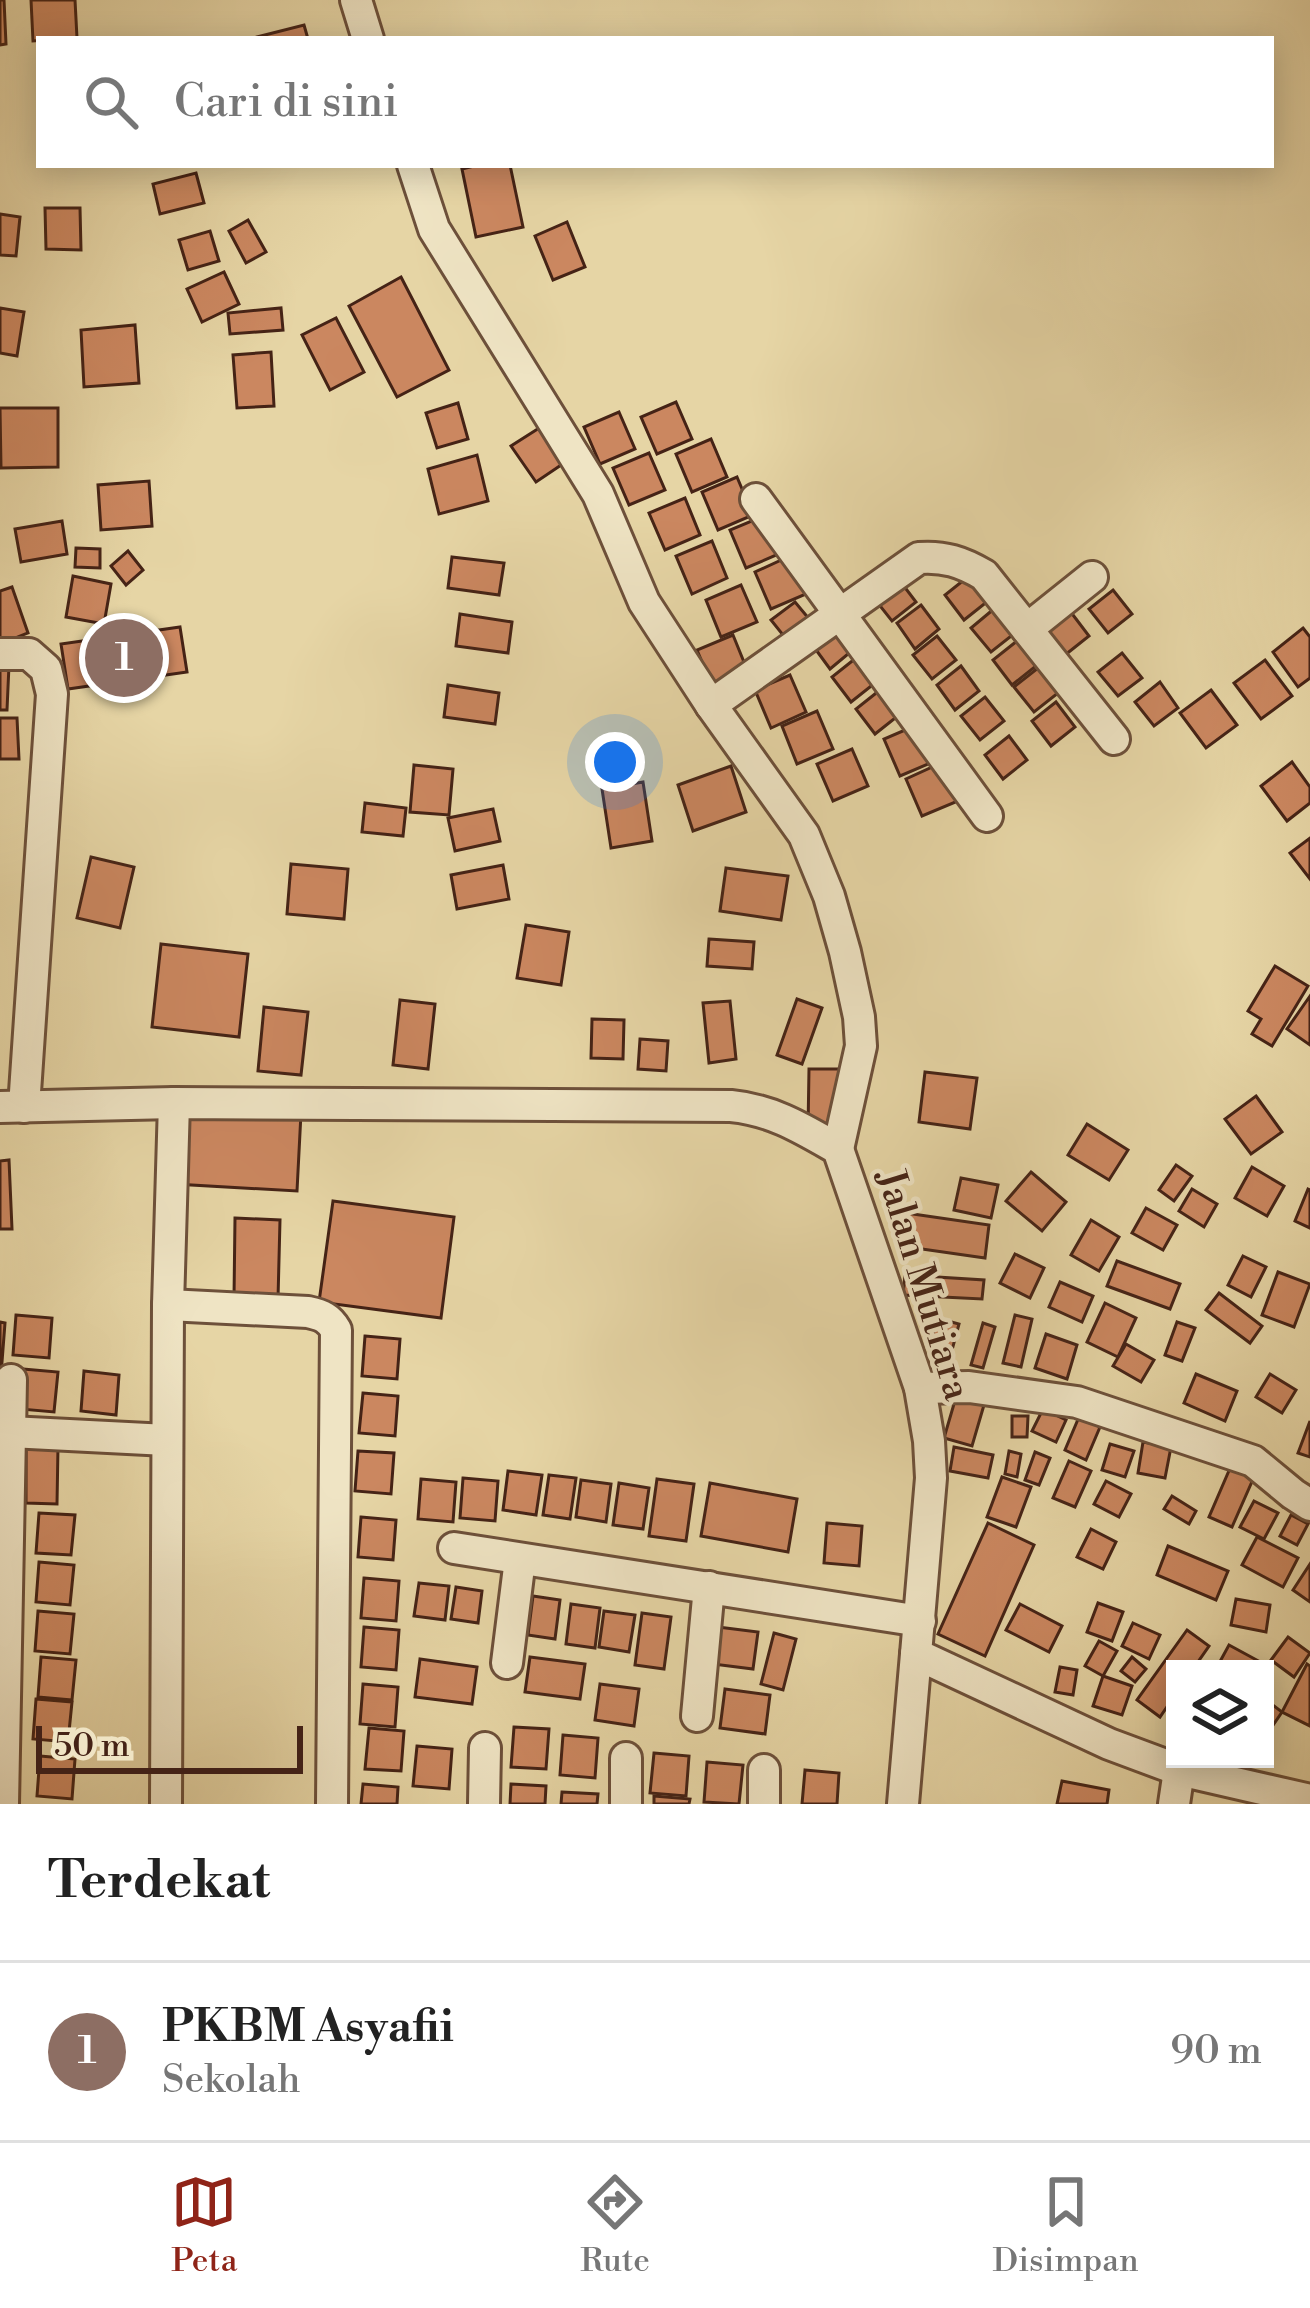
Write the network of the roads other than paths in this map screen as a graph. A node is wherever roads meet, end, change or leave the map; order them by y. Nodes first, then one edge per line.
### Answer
1 (356, 0) edge
2 (367, 36) edge
3 (414, 168) edge
4 (756, 499) dead end
5 (1092, 577) dead end
6 (840, 615) junction
7 (1027, 629) junction
8 (0, 654) edge
9 (710, 705) junction
10 (1114, 739) dead end
11 (987, 816) dead end
12 (174, 1103) junction
13 (12, 1107) edge
14 (838, 1149) junction
15 (167, 1305) junction
16 (11, 1380) dead end
17 (920, 1388) junction
18 (10, 1432) junction
19 (167, 1440) junction
20 (1310, 1505) edge
21 (454, 1548) dead end
22 (520, 1559) junction
23 (709, 1587) junction
24 (920, 1621) junction
25 (916, 1654) junction
26 (507, 1663) dead end
27 (697, 1716) dead end
28 (485, 1748) dead end
29 (626, 1758) dead end
30 (764, 1770) dead end
31 (1179, 1770) junction
32 (1310, 1800) edge
33 (3, 1804) edge
34 (166, 1804) edge
35 (332, 1804) edge
36 (484, 1804) edge
37 (626, 1804) edge
38 (764, 1804) edge
39 (903, 1804) edge
40 (1174, 1804) edge

1 - 2 street
3 - 9 street
4 - 6 street
5 - 7 street
6 - 7 street
6 - 9 street
6 - 11 street
7 - 10 street
8 - 13 street
9 - 14 street
12 - 13 street, Jalan Mutiara
12 - 14 street, Jalan Mutiara
12 - 15 street
14 - 17 street, Jalan Mutiara
15 - 19 street
15 - 35 street
16 - 18 street
17 - 20 street
17 - 24 street, Jalan Mutiara
18 - 19 street
18 - 33 street
19 - 34 street
21 - 22 street
22 - 23 street
22 - 26 street
23 - 24 street
23 - 27 street
24 - 25 street, Jalan Mutiara
25 - 31 street
25 - 39 street, Jalan Mutiara
28 - 36 street
29 - 37 street
30 - 38 street
31 - 32 street
31 - 40 street

